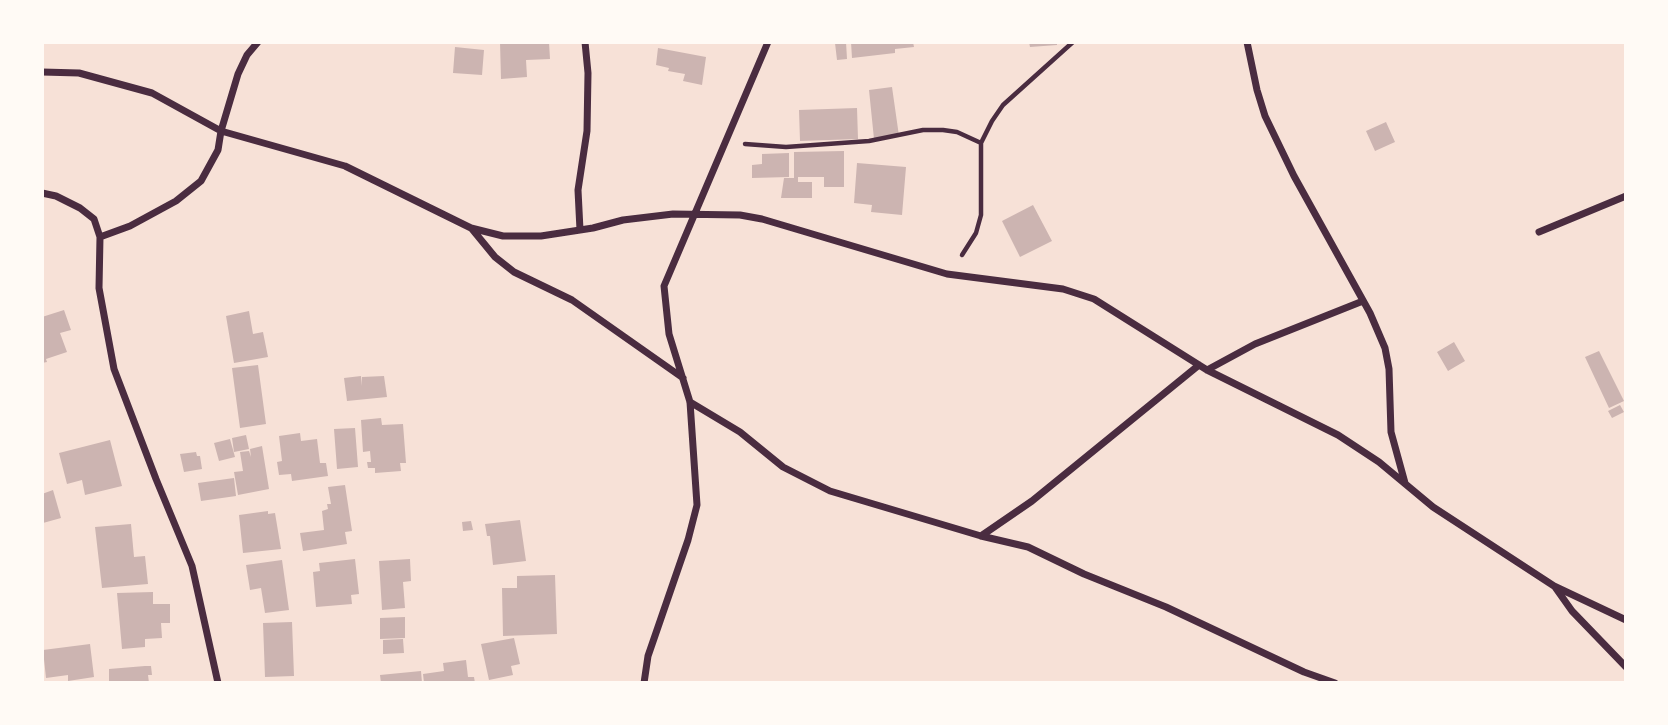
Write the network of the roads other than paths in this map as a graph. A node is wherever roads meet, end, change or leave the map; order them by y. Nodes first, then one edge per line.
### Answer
1 (258, 42) edge
2 (585, 42) edge
3 (768, 42) edge
4 (1247, 42) edge
5 (42, 72) edge
6 (221, 131) junction
7 (42, 193) edge
8 (1626, 196) edge
9 (695, 214) junction
10 (471, 229) junction
11 (580, 230) junction
12 (1539, 232) dead end
13 (100, 237) junction
14 (1363, 301) junction
15 (1199, 365) junction
16 (1207, 370) junction
17 (683, 378) junction
18 (690, 402) junction
19 (1406, 484) junction
20 (981, 536) junction
21 (1554, 586) junction
22 (1626, 620) edge
23 (1626, 667) edge
24 (218, 683) edge
25 (644, 683) edge
26 (1335, 683) edge

1 - 6 street
2 - 11 street
3 - 9 street
4 - 14 street
5 - 6 street
6 - 10 street
6 - 13 street
7 - 13 street
8 - 12 street
9 - 11 street
9 - 15 street
9 - 17 street
10 - 11 street
10 - 17 street
13 - 24 street
14 - 16 street
14 - 19 street
15 - 16 street
15 - 20 street
16 - 19 street
17 - 18 street
18 - 20 street
18 - 25 street
19 - 21 street
20 - 26 street
21 - 22 street
21 - 23 street

